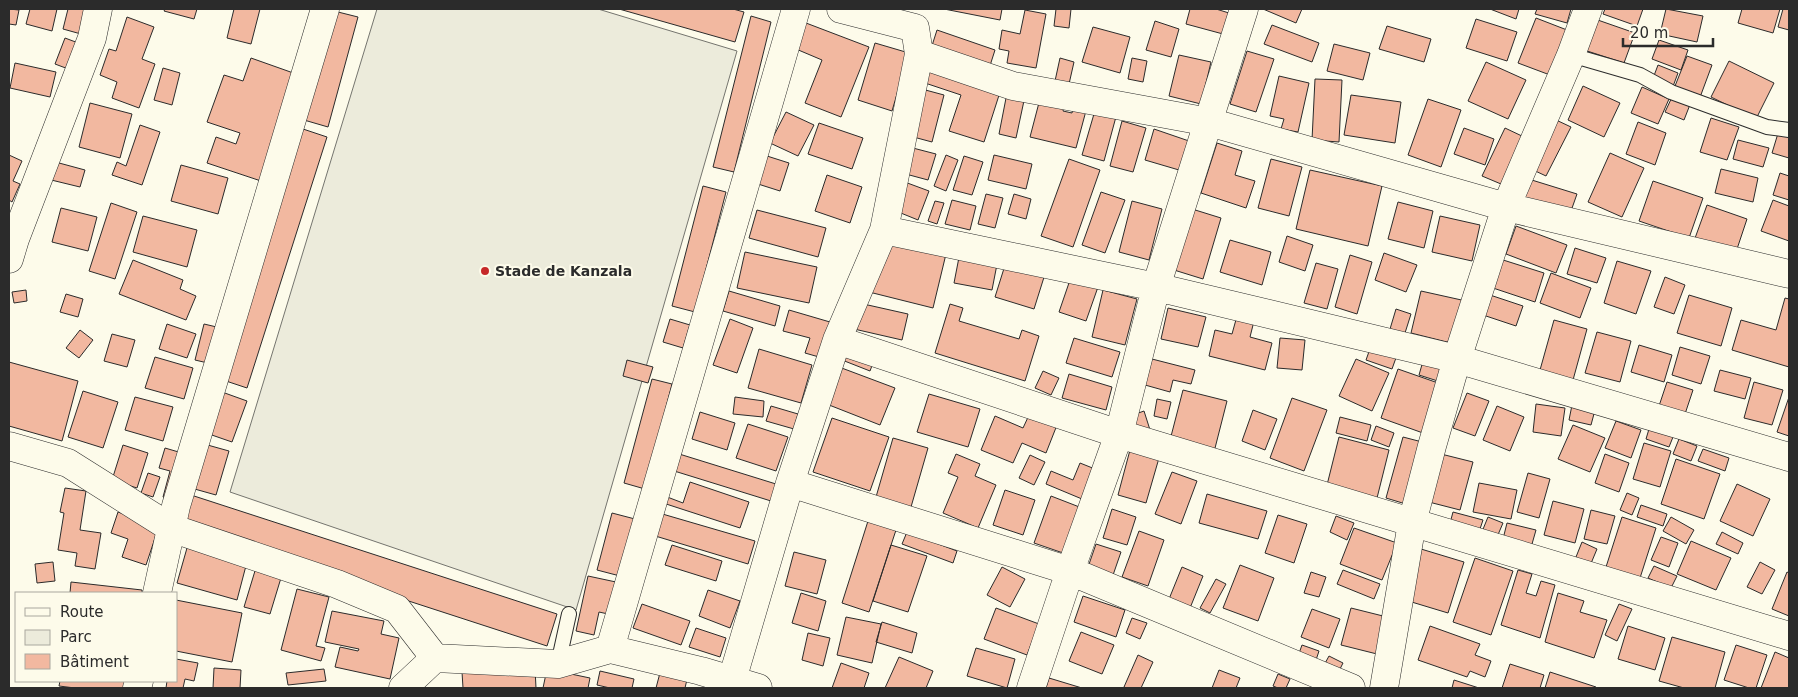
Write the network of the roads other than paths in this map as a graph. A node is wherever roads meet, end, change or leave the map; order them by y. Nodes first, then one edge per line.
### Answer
1 (98, 9) edge
2 (325, 9) edge
3 (796, 9) edge
4 (842, 9) edge
5 (1244, 9) edge
6 (1588, 9) edge
7 (918, 18) edge
8 (920, 54) junction
9 (1571, 55) junction
10 (1209, 122) junction
11 (1789, 130) edge
12 (1506, 207) junction
13 (884, 230) junction
14 (9, 259) edge
15 (1789, 274) edge
16 (1156, 287) junction
17 (837, 340) junction
18 (1457, 359) junction
19 (1119, 434) junction
20 (9, 446) edge
21 (1789, 457) edge
22 (790, 483) junction
23 (1412, 523) junction
24 (171, 528) junction
25 (1070, 571) junction
26 (157, 592) edge
27 (569, 614) dead end
28 (1789, 636) edge
29 (610, 649) junction
30 (435, 658) junction
31 (558, 664) junction
32 (698, 680) edge
33 (732, 680) junction
34 (403, 688) edge
35 (758, 688) edge
36 (1031, 688) edge
37 (1350, 688) edge
38 (1384, 688) edge

1 - 14 street
2 - 24 street
3 - 29 street
4 - 7 street
5 - 10 street
6 - 9 street
7 - 8 street
8 - 10 street
8 - 13 street
9 - 11 lane
9 - 12 street
10 - 12 street
10 - 16 street
12 - 15 street
12 - 18 street
13 - 16 street
13 - 17 street
16 - 18 street
16 - 19 street
17 - 19 street
17 - 22 street
18 - 21 street
18 - 23 street
19 - 23 street
19 - 25 street
20 - 24 street
22 - 25 street
22 - 33 street
23 - 28 street
23 - 38 street
24 - 26 street
24 - 30 street
25 - 36 street
25 - 37 street
27 - 31 lane
29 - 31 street
29 - 32 street
30 - 31 street
30 - 34 street
32 - 33 street
33 - 35 street

